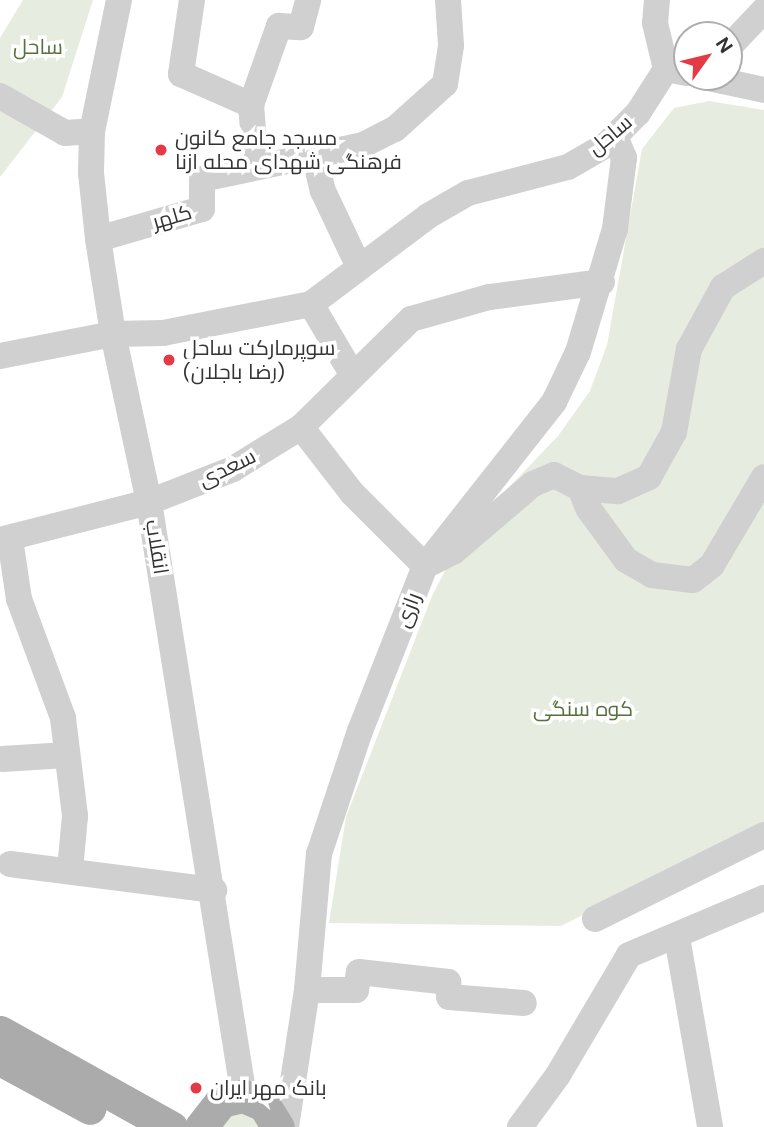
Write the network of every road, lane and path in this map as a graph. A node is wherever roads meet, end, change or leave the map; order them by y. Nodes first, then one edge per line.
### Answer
1 (119, 0) edge
2 (192, 0) edge
3 (308, 0) edge
4 (448, 0) edge
5 (657, 0) edge
6 (764, 10) edge
7 (743, 32) edge
8 (673, 46) edge
9 (743, 85) edge
10 (673, 90) edge
11 (764, 90) edge
12 (0, 96) edge
13 (251, 105) junction
14 (92, 131) junction
15 (615, 136) junction
16 (314, 153) junction
17 (256, 167) junction
18 (98, 239) junction
19 (764, 261) edge
20 (359, 267) junction
21 (602, 282) junction
22 (311, 304) junction
23 (113, 334) junction
24 (0, 356) edge
25 (352, 374) junction
26 (301, 426) junction
27 (764, 477) edge
28 (580, 488) junction
29 (149, 502) junction
30 (5, 540) edge
31 (425, 566) junction
32 (67, 755) junction
33 (2, 759) edge
34 (764, 835) edge
35 (10, 864) dead end
36 (70, 870) junction
37 (214, 890) junction
38 (764, 898) edge
39 (595, 919) dead end
40 (677, 937) junction
41 (307, 990) junction
42 (524, 1003) dead end
43 (0, 1032) edge
44 (0, 1059) edge
45 (244, 1097) junction
46 (125, 1127) edge
47 (171, 1127) edge
48 (201, 1127) edge
49 (278, 1127) edge
50 (286, 1127) edge
51 (520, 1127) edge
52 (710, 1127) edge

1 - 14 street, انقلاب
2 - 13 street
3 - 13 street
4 - 16 street, کلهر
5 - 8 street
6 - 7 street
9 - 11 street
10 - 15 street, ساحل
12 - 14 street
13 - 17 street
14 - 18 street, انقلاب
15 - 20 street, ساحل
15 - 21 street, رازی
16 - 17 street, کلهر
16 - 20 street
17 - 18 street, کلهر
18 - 23 street, انقلاب
19 - 28 street
20 - 22 street, ساحل
21 - 25 street, سعدی
21 - 31 street, رازی
22 - 23 street, ساحل
22 - 25 street
23 - 24 street, ساحل
23 - 29 street, انقلاب
25 - 26 street, سعدی
26 - 29 street, سعدی
26 - 31 street
27 - 28 street
28 - 31 street
29 - 30 street, سعدی
29 - 37 street, انقلاب
30 - 32 street
31 - 41 street, رازی
32 - 33 street
32 - 36 street
34 - 39 street
35 - 36 street
36 - 37 street
37 - 45 street, انقلاب
38 - 40 street
40 - 51 street
40 - 52 street
41 - 42 street
41 - 50 street, رازی
43 - 47 main road
44 - 46 main road
45 - 48 main road
45 - 49 main road

